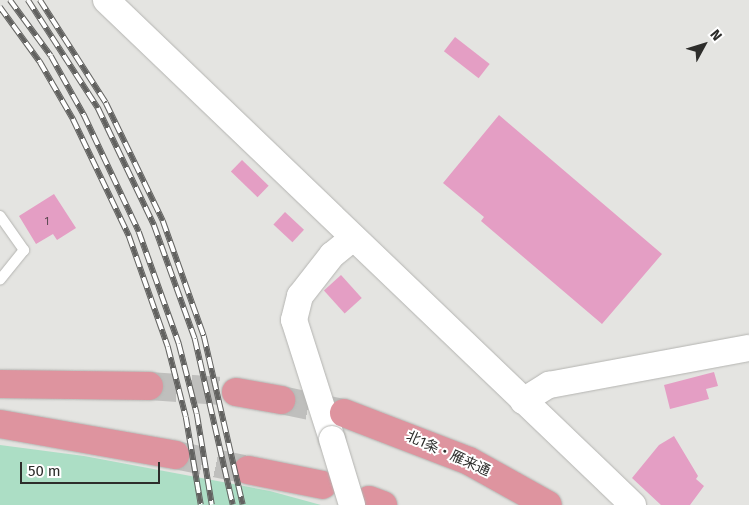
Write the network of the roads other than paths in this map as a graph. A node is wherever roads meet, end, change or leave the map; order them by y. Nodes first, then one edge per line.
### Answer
1 (106, 0) edge
2 (0, 216) edge
3 (352, 239) junction
4 (0, 280) edge
5 (749, 348) edge
6 (0, 384) edge
7 (149, 386) tunnel mouth
8 (236, 392) tunnel mouth
9 (281, 400) tunnel mouth
10 (523, 401) junction
11 (344, 413) tunnel mouth
12 (0, 424) edge
13 (175, 455) tunnel mouth
14 (248, 470) tunnel mouth
15 (323, 485) dead end
16 (368, 503) edge
17 (548, 505) edge
18 (633, 505) edge

1 - 3 street
2 - 4 lane
3 - 10 street
3 - 16 street, bridge
5 - 10 street
6 - 7 highway
8 - 9 highway
10 - 18 street
11 - 17 highway, 北1条・雁来通
12 - 13 highway
14 - 15 highway

